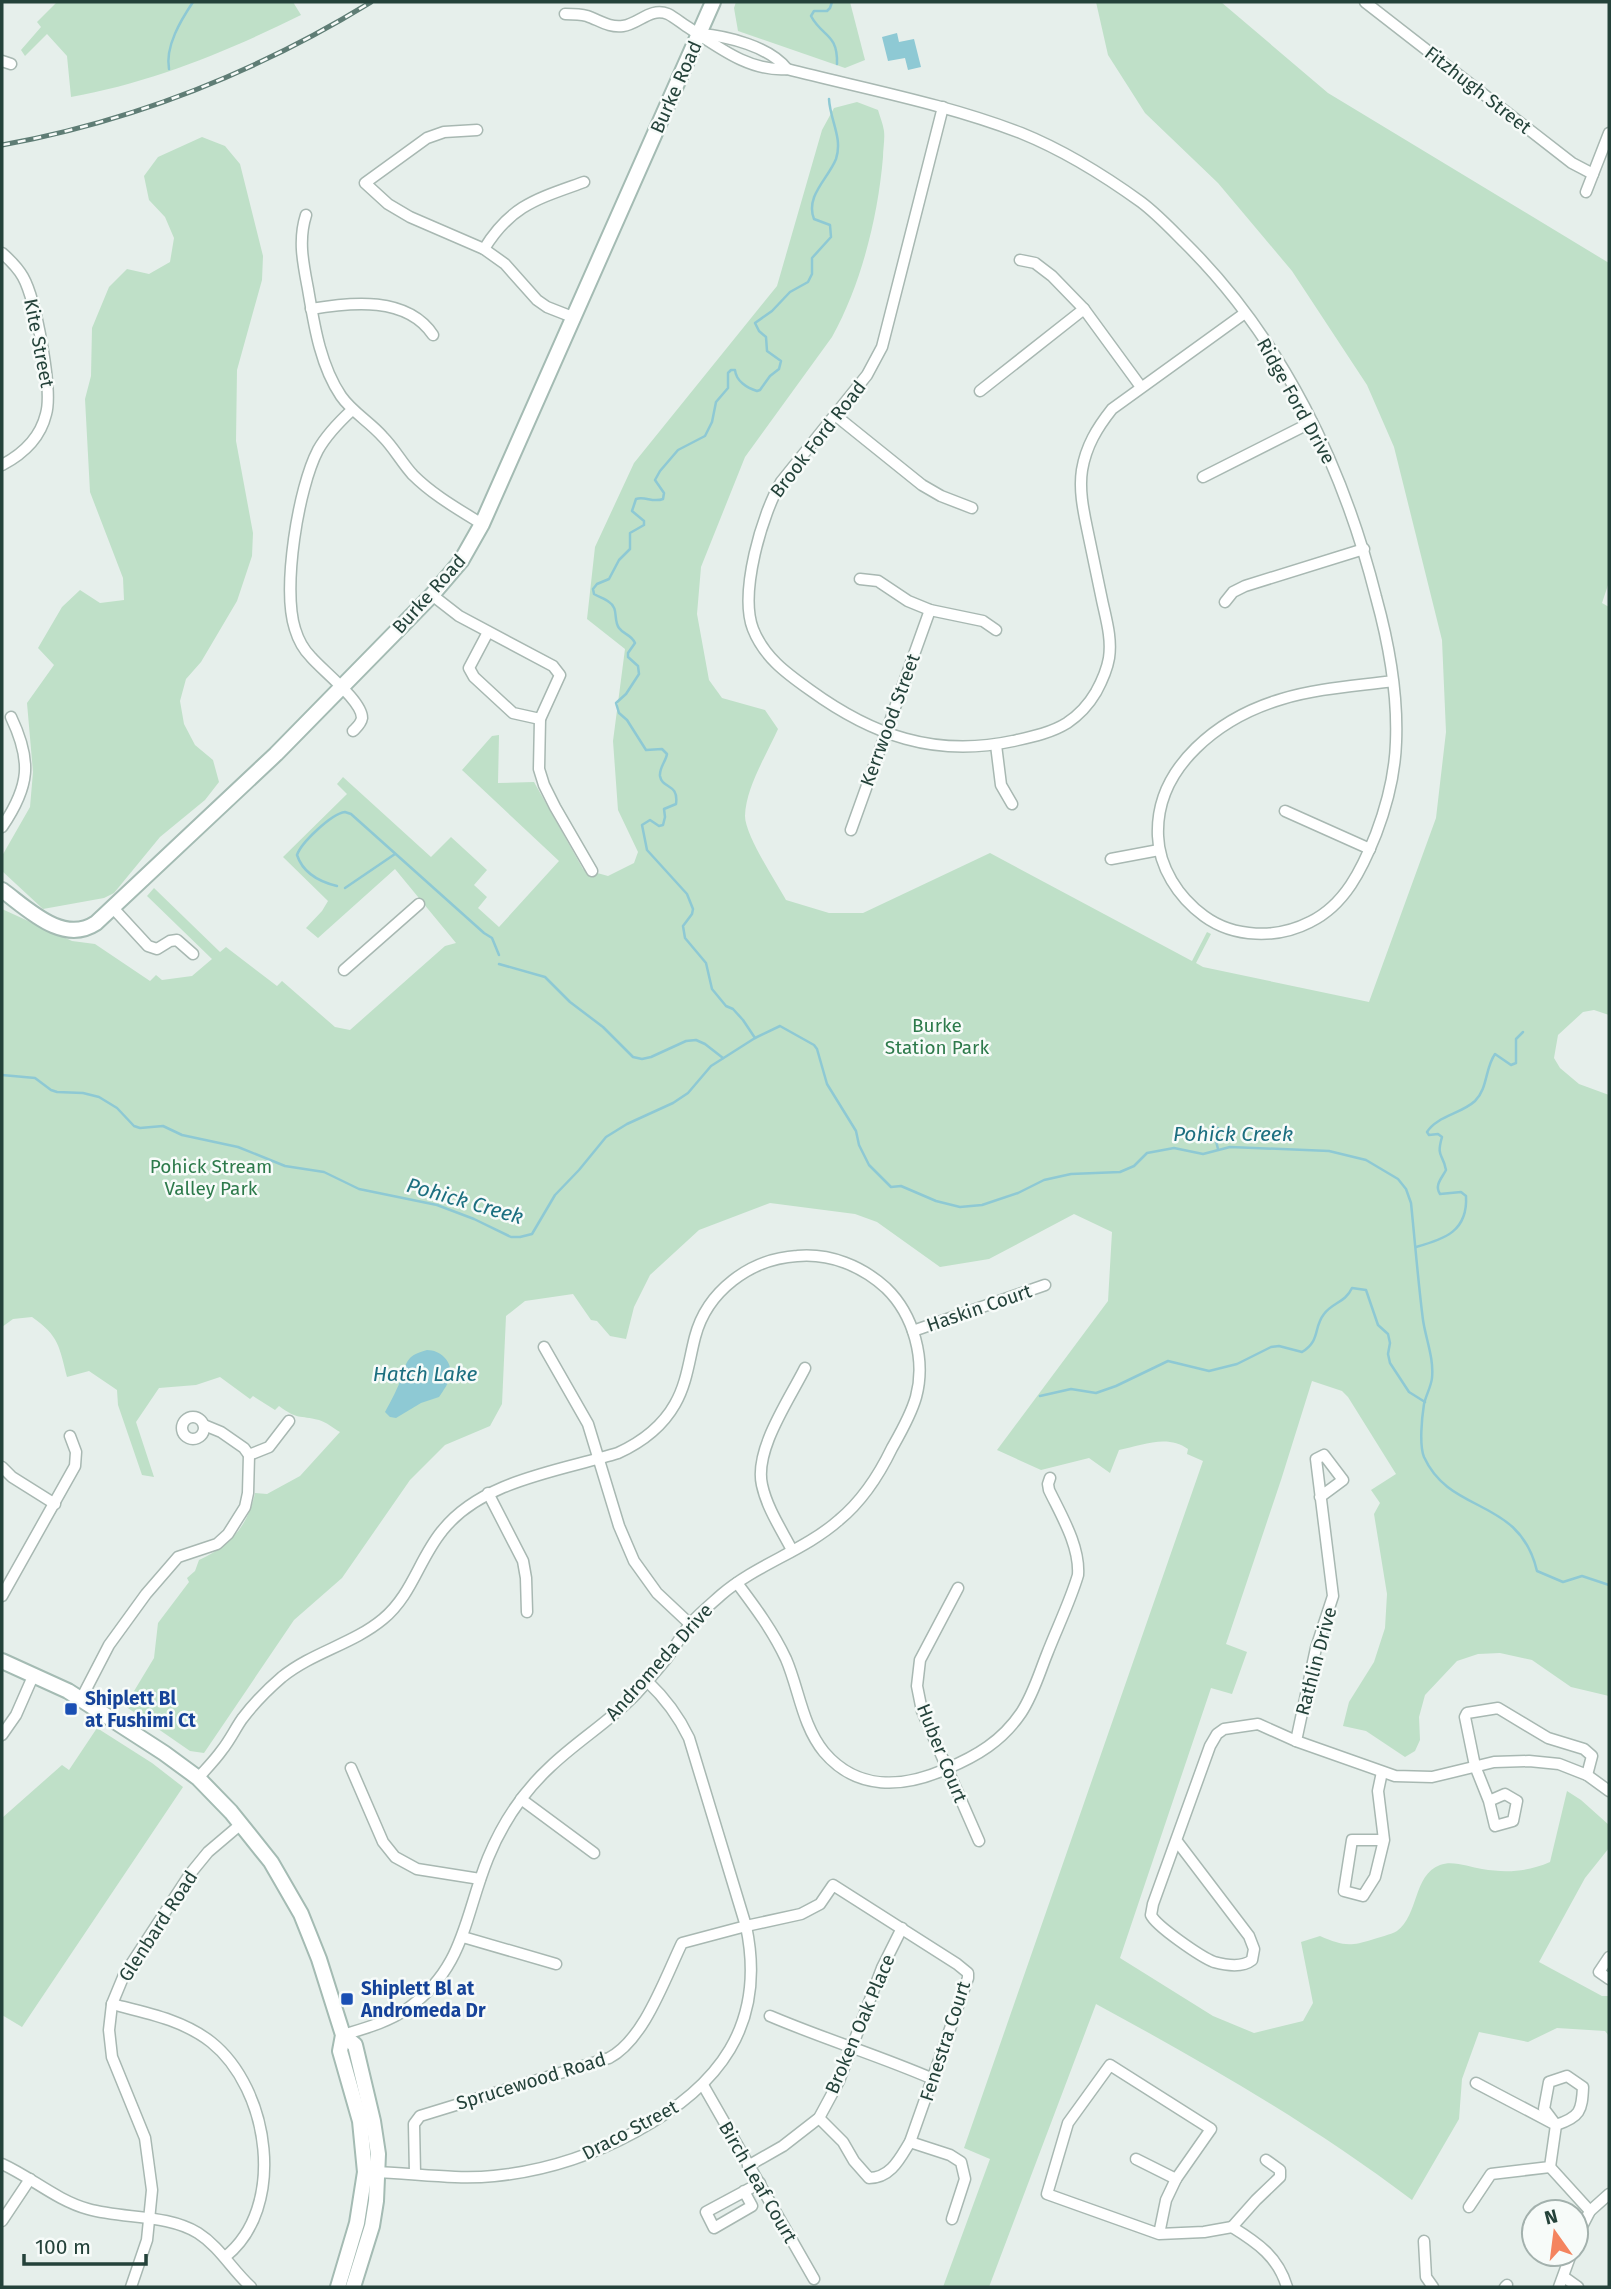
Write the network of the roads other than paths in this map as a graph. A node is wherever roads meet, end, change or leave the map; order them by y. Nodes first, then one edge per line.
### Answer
1 (713, 2) edge
2 (1365, 2) edge
3 (565, 14) dead end
4 (699, 34) junction
5 (788, 69) junction
6 (943, 107) junction
7 (477, 130) dead end
8 (1609, 133) edge
9 (1593, 174) junction
10 (584, 182) dead end
11 (1586, 192) dead end
12 (306, 215) dead end
13 (484, 249) junction
14 (2, 253) edge
15 (1020, 260) dead end
16 (311, 309) junction
17 (1083, 309) junction
18 (1245, 313) junction
19 (575, 318) junction
20 (433, 335) dead end
21 (1141, 387) junction
22 (980, 391) dead end
23 (352, 410) junction
24 (835, 415) junction
25 (1312, 422) junction
26 (2, 465) edge
27 (1203, 477) dead end
28 (972, 508) dead end
29 (482, 524) junction
30 (1364, 549) junction
31 (860, 579) dead end
32 (432, 595) junction
33 (1225, 602) dead end
34 (930, 610) junction
35 (996, 630) dead end
36 (488, 632) junction
37 (1393, 681) junction
38 (341, 688) junction
39 (11, 717) dead end
40 (540, 719) junction
41 (353, 731) dead end
42 (886, 733) junction
43 (996, 745) junction
44 (1012, 804) dead end
45 (1285, 811) dead end
46 (2, 827) edge
47 (850, 830) dead end
48 (1370, 849) junction
49 (1159, 850) junction
50 (1111, 859) dead end
51 (592, 871) dead end
52 (2, 890) edge
53 (419, 904) dead end
54 (113, 908) junction
55 (193, 954) dead end
56 (344, 970) dead end
57 (1045, 1285) dead end
58 (913, 1331) junction
59 (544, 1347) dead end
60 (805, 1368) dead end
61 (289, 1421) dead end
62 (204, 1425) dead end
63 (70, 1436) dead end
64 (249, 1455) junction
65 (600, 1459) junction
66 (2, 1467) edge
67 (1051, 1478) dead end
68 (488, 1493) junction
69 (1320, 1497) dead end
70 (55, 1504) junction
71 (792, 1550) junction
72 (737, 1583) junction
73 (958, 1588) dead end
74 (2, 1596) edge
75 (527, 1612) dead end
76 (690, 1624) junction
77 (2, 1661) edge
78 (34, 1674) junction
79 (647, 1681) junction
80 (81, 1699) junction
81 (2, 1735) edge
82 (1296, 1741) junction
83 (1475, 1766) junction
84 (351, 1768) dead end
85 (947, 1769) junction
86 (1382, 1772) junction
87 (1587, 1775) junction
88 (198, 1778) junction
89 (1609, 1791) edge
90 (521, 1799) junction
91 (1489, 1801) dead end
92 (241, 1824) junction
93 (1177, 1840) junction
94 (1384, 1840) junction
95 (979, 1841) dead end
96 (594, 1853) dead end
97 (480, 1879) junction
98 (833, 1885) joint
99 (746, 1926) junction
100 (902, 1928) junction
101 (463, 1937) junction
102 (1609, 1958) edge
103 (555, 1965) dead end
104 (1609, 1979) edge
105 (112, 2004) junction
106 (771, 2016) dead end
107 (343, 2035) junction
108 (853, 2048) junction
109 (933, 2079) junction
110 (1476, 2083) dead end
111 (703, 2085) junction
112 (819, 2118) junction
113 (1556, 2125) junction
114 (911, 2142) junction
115 (1136, 2159) dead end
116 (1266, 2160) dead end
117 (2, 2164) edge
118 (748, 2166) junction
119 (1550, 2166) junction
120 (372, 2172) junction
121 (415, 2174) junction
122 (30, 2179) junction
123 (1175, 2179) junction
124 (760, 2183) junction
125 (744, 2191) junction
126 (1609, 2194) edge
127 (1578, 2198) edge
128 (1469, 2207) dead end
129 (1590, 2211) edge
130 (952, 2219) dead end
131 (150, 2220) junction
132 (2, 2221) edge
133 (1232, 2228) junction
134 (1159, 2234) junction
135 (1424, 2241) dead end
136 (225, 2257) junction
137 (814, 2279) dead end
138 (1561, 2282) edge
139 (131, 2287) edge
140 (251, 2287) edge
141 (338, 2287) edge
142 (353, 2287) edge
143 (1287, 2287) edge
144 (1433, 2287) edge
145 (1578, 2287) edge

1 - 4 street, Burke Road
2 - 9 street, Fitzhugh Street
3 - 4 street
4 - 5 street, Ridge Ford Drive
4 - 5 street, Ridge Ford Drive
4 - 19 street, Burke Road
5 - 6 street, Ridge Ford Drive
6 - 18 street, Ridge Ford Drive
6 - 24 street, Brook Ford Road
7 - 13 street
8 - 9 street
9 - 11 street
10 - 13 street
12 - 16 street
13 - 19 street
14 - 26 street, Kite Street
15 - 17 street
16 - 20 street
16 - 23 street
17 - 21 street
17 - 22 street
18 - 21 street, Brook Ford Road
18 - 25 street, Ridge Ford Drive
19 - 29 street, Burke Road
21 - 43 street, Brook Ford Road
23 - 29 street
23 - 38 street
24 - 28 street
24 - 42 street, Brook Ford Road
25 - 27 street
25 - 30 street, Ridge Ford Drive
29 - 32 street, Burke Road
30 - 33 street
30 - 37 street, Ridge Ford Drive
31 - 34 street
32 - 36 street
32 - 38 street, Burke Road
34 - 35 street
34 - 42 street, Kerrwood Street
36 - 40 street
36 - 40 street
37 - 48 street, Ridge Ford Drive
37 - 49 street, Ridge Ford Drive
38 - 41 street
38 - 54 street, Burke Road
39 - 46 street
40 - 51 street
42 - 43 street, Brook Ford Road
42 - 47 street, Kerrwood Street
43 - 44 street
45 - 48 street
48 - 49 street, Ridge Ford Drive
49 - 50 street
52 - 54 street, Burke Road
53 - 56 street
54 - 55 street
57 - 58 street, Haskin Court
58 - 65 street, Andromeda Drive
58 - 71 street, Andromeda Drive
59 - 65 street
60 - 71 street
61 - 64 street
62 - 64 street
63 - 70 street
64 - 80 street
65 - 68 street, Andromeda Drive
65 - 76 street
66 - 70 street
67 - 85 street
68 - 75 street
68 - 88 street, Andromeda Drive
69 - 82 street, Rathlin Drive
70 - 74 street
71 - 72 street, Andromeda Drive
72 - 76 street, Andromeda Drive
72 - 85 street
73 - 85 street, Huber Court
76 - 79 street, Andromeda Drive
77 - 78 street
78 - 80 street
78 - 81 street
79 - 90 street, Andromeda Drive
79 - 99 street, Draco Street
80 - 88 street
82 - 86 street
82 - 93 street
83 - 86 street
83 - 87 street
83 - 87 street
83 - 91 street
84 - 97 street
85 - 95 street, Huber Court
86 - 94 street
87 - 89 street
88 - 92 street
90 - 96 street
90 - 97 street, Andromeda Drive
92 - 105 street, Glenbard Road
92 - 107 street
93 - 93 street
94 - 94 street
97 - 101 street, Andromeda Drive
98 - 99 street, Sprucewood Road
98 - 100 street, Fenestra Court
99 - 111 street, Draco Street
99 - 121 street, Sprucewood Road
100 - 108 street, Broken Oak Place
100 - 109 street, Fenestra Court
101 - 103 street
101 - 107 street, Andromeda Drive
102 - 104 street
105 - 131 street, Glenbard Road
105 - 136 street
106 - 108 street
107 - 120 street
108 - 109 street
108 - 112 street, Broken Oak Place
109 - 114 street, Fenestra Court
110 - 113 street
111 - 118 street, Birch Leaf Court
111 - 121 street, Draco Street
112 - 114 street, Fenestra Court
112 - 118 street, Broken Oak Place
113 - 113 street
113 - 119 street
114 - 130 street
115 - 123 street
116 - 133 street
117 - 122 street
118 - 124 street, Birch Leaf Court
119 - 127 street
119 - 128 street
120 - 121 street, Draco Street
120 - 141 street
120 - 142 street
122 - 131 street
122 - 132 street
123 - 134 street
123 - 134 street
124 - 125 street
124 - 137 street, Birch Leaf Court
125 - 125 street
126 - 129 street
131 - 136 street
131 - 139 street, Glenbard Road
133 - 134 street
133 - 143 street
135 - 144 street
136 - 140 street
138 - 145 street

